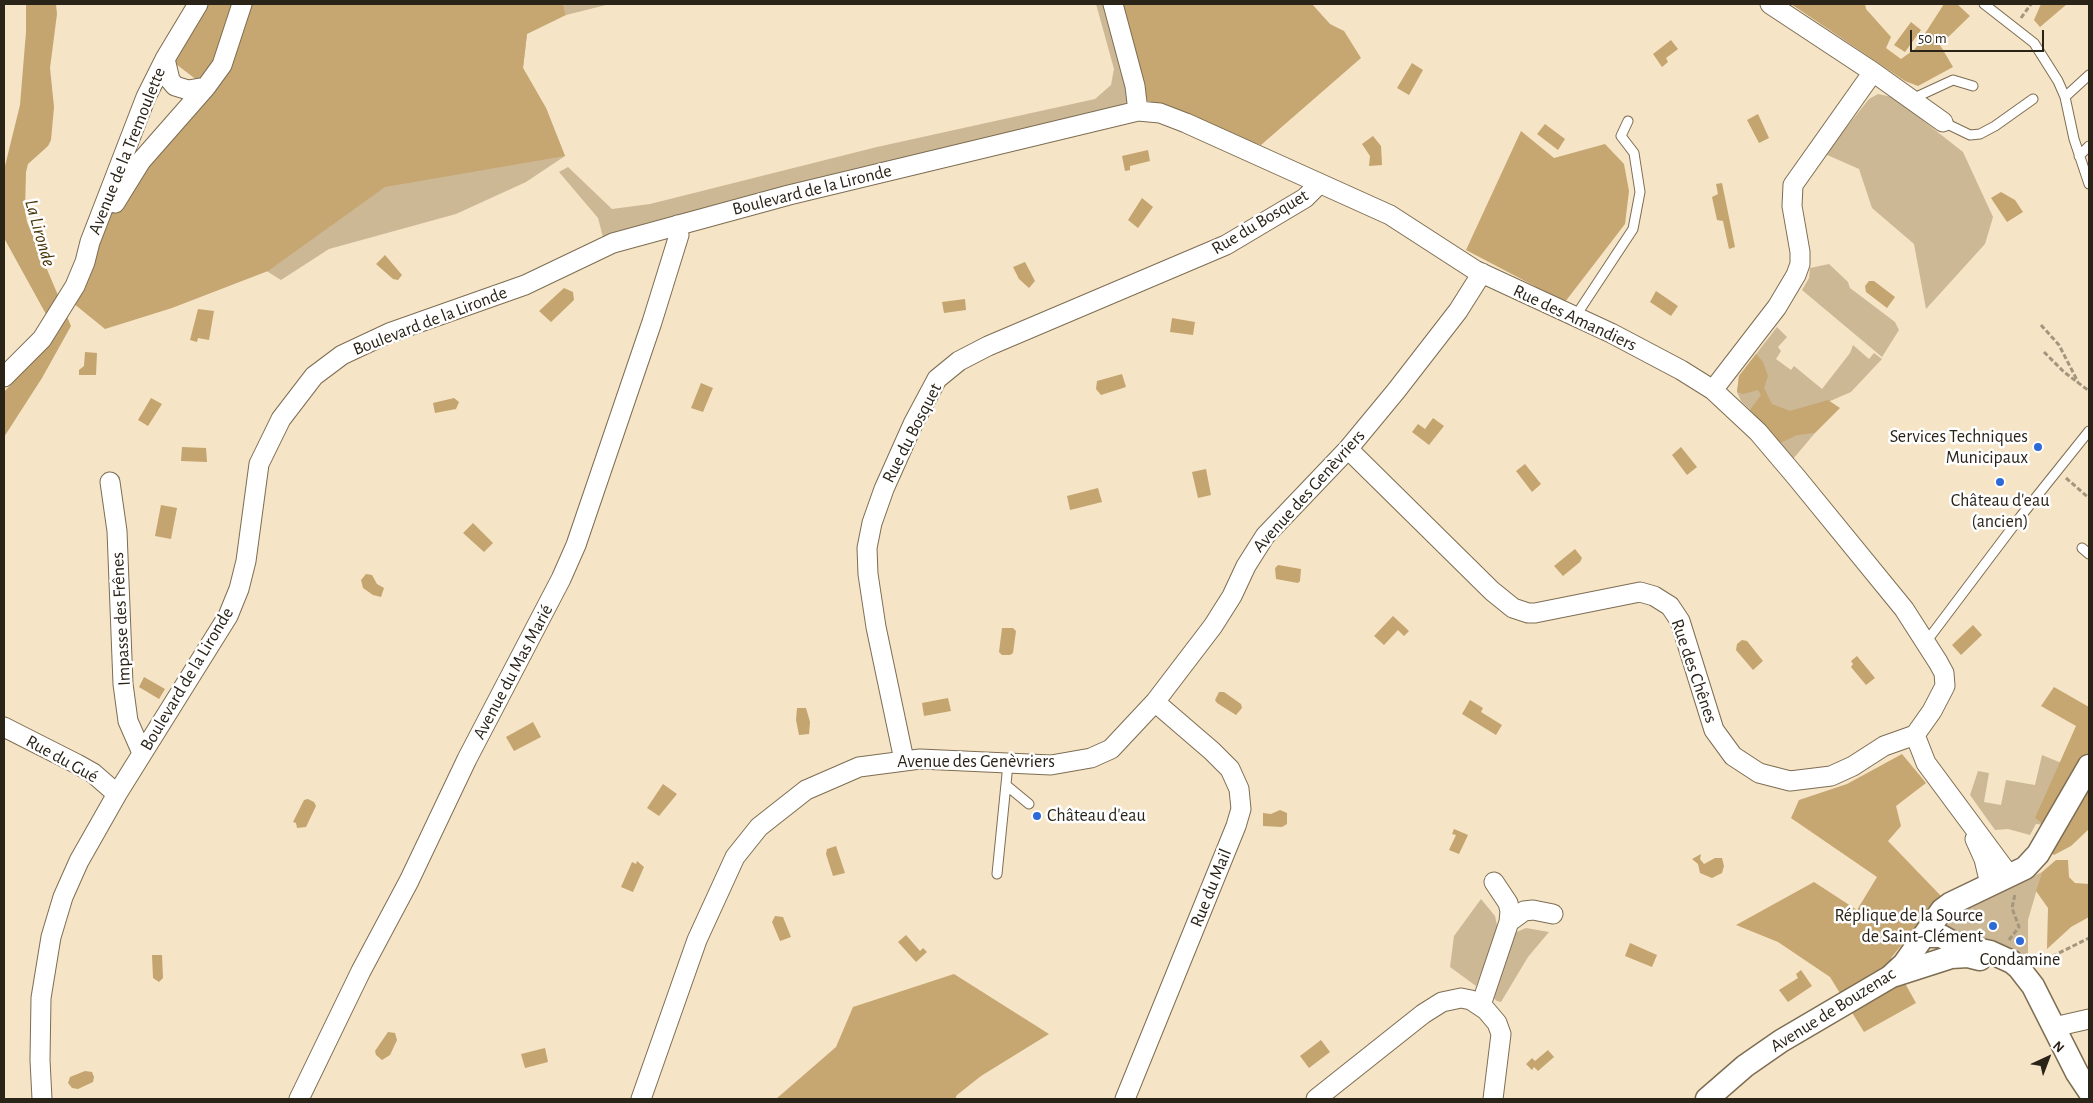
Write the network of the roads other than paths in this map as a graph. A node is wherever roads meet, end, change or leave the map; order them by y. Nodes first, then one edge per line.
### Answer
1 (198, 4) edge
2 (242, 4) edge
3 (1112, 4) edge
4 (1770, 4) edge
5 (1984, 4) edge
6 (164, 59) junction
7 (1873, 72) junction
8 (2089, 75) edge
9 (1973, 86) dead end
10 (206, 87) junction
11 (2066, 97) junction
12 (1912, 99) junction
13 (2033, 99) dead end
14 (1138, 111) junction
15 (1628, 121) dead end
16 (1943, 122) joint
17 (2089, 146) edge
18 (2079, 156) junction
19 (1318, 184) junction
20 (2089, 184) edge
21 (677, 225) junction
22 (90, 242) junction
23 (1482, 273) junction
24 (1575, 317) junction
25 (4, 378) edge
26 (1713, 390) junction
27 (2089, 431) edge
28 (1348, 449) junction
29 (110, 482) dead end
30 (1926, 642) junction
31 (1155, 702) junction
32 (4, 727) edge
33 (1915, 736) junction
34 (142, 753) junction
35 (904, 760) junction
36 (1008, 764) junction
37 (2089, 766) edge
38 (1006, 785) junction
39 (117, 794) junction
40 (1029, 804) dead end
41 (997, 874) dead end
42 (2000, 880) junction
43 (1494, 882) dead end
44 (1553, 914) dead end
45 (1509, 922) junction
46 (1927, 932) junction
47 (1950, 949) junction
48 (1890, 977) junction
49 (1481, 1005) junction
50 (2042, 1005) junction
51 (2089, 1019) edge
52 (2054, 1027) junction
53 (2089, 1091) edge
54 (42, 1099) edge
55 (299, 1099) edge
56 (641, 1099) edge
57 (1126, 1099) edge
58 (1316, 1099) edge
59 (1493, 1099) edge
60 (1707, 1099) edge

1 - 6 street, Avenue de la Tremoulette
2 - 10 street, Avenue de la Tremoulette
3 - 14 street
4 - 7 street
5 - 11 lane
6 - 10 street, Avenue de la Tremoulette
6 - 22 street, Avenue de la Tremoulette
7 - 12 street
7 - 26 street
8 - 11 lane
9 - 12 lane
10 - 22 street, Avenue de la Tremoulette
11 - 18 lane
12 - 16 street
13 - 16 lane
14 - 19 street, Rue des Amandiers
14 - 21 street, Boulevard de la Lironde
15 - 24 lane
17 - 18 lane
18 - 20 lane
19 - 23 street, Rue des Amandiers
19 - 35 street, Rue du Bosquet
21 - 34 street, Boulevard de la Lironde
21 - 55 street, Avenue du Mas Marié
22 - 25 street, Avenue de la Tremoulette
23 - 24 street, Rue des Amandiers
23 - 28 street, Avenue des Genèvriers
24 - 26 street, Rue des Amandiers
26 - 30 street, Rue des Amandiers
27 - 30 lane
28 - 31 street, Avenue des Genèvriers
28 - 33 street, Rue des Chênes
29 - 34 street, Impasse des Frênes
30 - 33 street, Rue des Amandiers
31 - 36 street, Avenue des Genèvriers
31 - 57 street, Rue du Mail
32 - 39 street, Rue du Gué
33 - 42 street
34 - 39 street, Boulevard de la Lironde
35 - 36 street, Avenue des Genèvriers
35 - 56 street, Avenue des Genèvriers
36 - 38 lane
37 - 42 street, Avenue de Bouzenac
38 - 40 lane
38 - 41 lane
39 - 54 street, Boulevard de la Lironde
42 - 46 street, Avenue de Bouzenac
43 - 45 street
44 - 45 street
45 - 49 street
46 - 47 street
46 - 48 street, Avenue de Bouzenac
47 - 48 street
47 - 50 street
47 - 50 street
48 - 60 street, Avenue de Bouzenac
49 - 58 street
49 - 59 street
50 - 52 street
51 - 52 street
52 - 53 street

